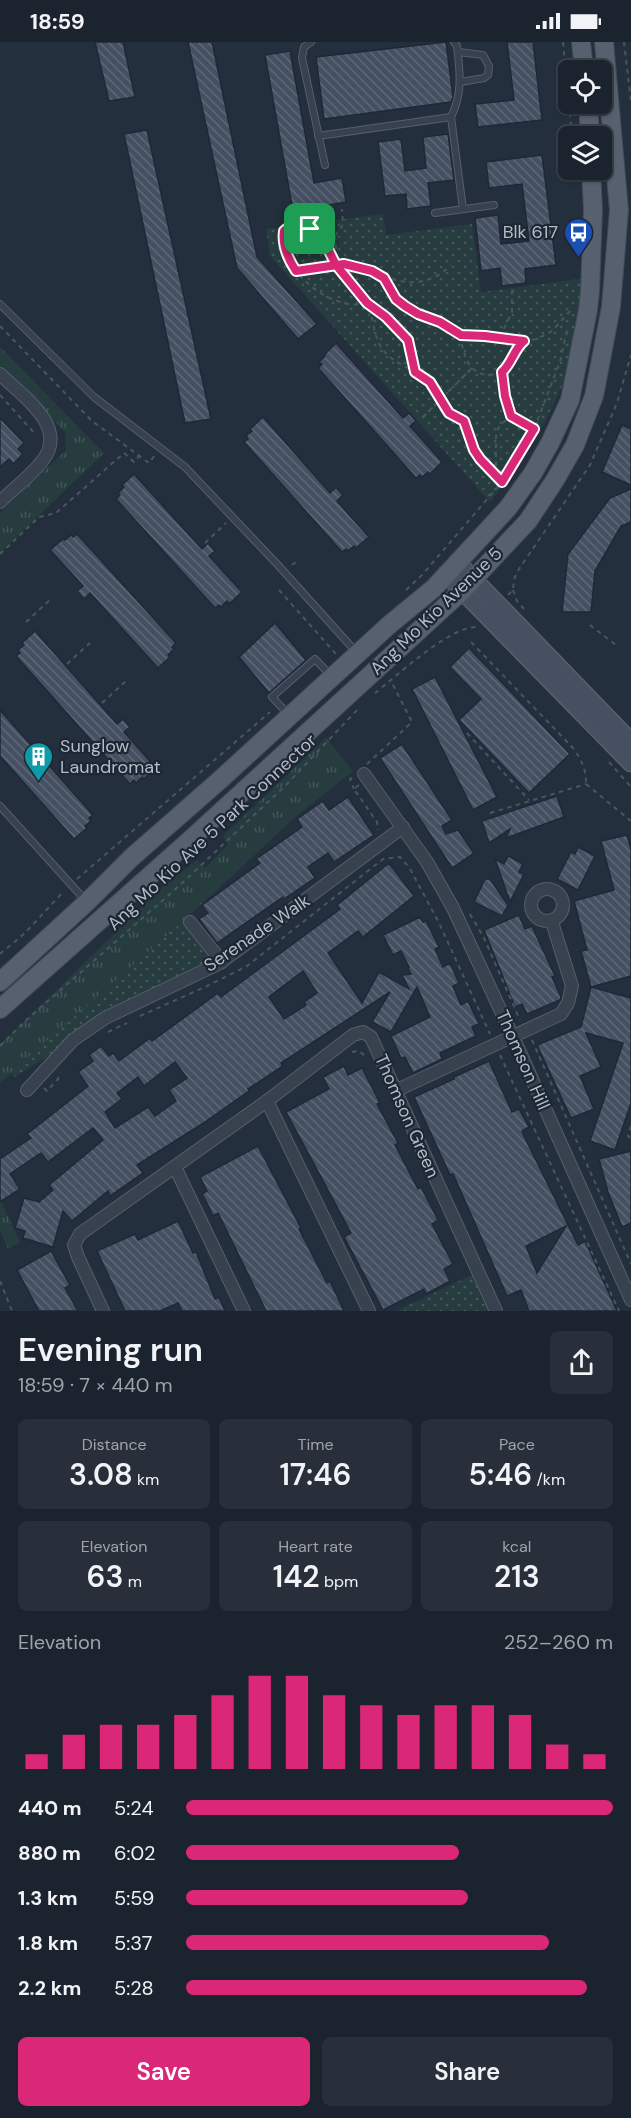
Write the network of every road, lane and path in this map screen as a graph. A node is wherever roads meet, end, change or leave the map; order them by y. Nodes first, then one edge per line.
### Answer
1 (311, 42) edge
2 (454, 42) edge
3 (562, 42) edge
4 (581, 42) edge
5 (604, 42) edge
6 (624, 42) edge
7 (458, 52) junction
8 (564, 60) edge
9 (583, 60) edge
10 (461, 82) junction
11 (631, 102) edge
12 (451, 117) junction
13 (318, 136) junction
14 (325, 165) dead end
15 (592, 180) edge
16 (494, 205) dead end
17 (342, 209) dead end
18 (464, 209) junction
19 (435, 213) dead end
20 (321, 224) dead end
21 (327, 229) junction
22 (335, 236) junction
23 (320, 238) junction
24 (336, 265) junction
25 (450, 265) dead end
26 (296, 271) junction
27 (384, 278) junction
28 (512, 289) dead end
29 (573, 300) dead end
30 (367, 303) junction
31 (0, 304) edge
32 (372, 307) junction
33 (572, 309) junction
34 (0, 326) edge
35 (461, 335) junction
36 (500, 337) junction
37 (524, 341) junction
38 (631, 355) edge
39 (472, 368) junction
40 (502, 372) junction
41 (0, 374) edge
42 (417, 374) junction
43 (0, 395) edge
44 (440, 400) junction
45 (511, 416) junction
46 (423, 417) dead end
47 (534, 429) junction
48 (38, 442) dead end
49 (160, 449) junction
50 (140, 456) junction
51 (496, 475) junction
52 (502, 482) junction
53 (0, 502) edge
54 (220, 529) dead end
55 (205, 543) dead end
56 (0, 554) edge
57 (299, 560) dead end
58 (292, 565) dead end
59 (452, 568) junction
60 (469, 584) junction
61 (279, 590) dead end
62 (511, 591) dead end
63 (400, 596) dead end
64 (52, 598) dead end
65 (26, 622) dead end
66 (590, 625) dead end
67 (477, 627) dead end
68 (92, 641) dead end
69 (471, 642) dead end
70 (616, 645) dead end
71 (353, 648) junction
72 (67, 664) dead end
73 (332, 677) junction
74 (127, 680) dead end
75 (391, 681) junction
76 (367, 699) dead end
77 (102, 704) dead end
78 (359, 707) dead end
79 (284, 711) junction
80 (467, 733) dead end
81 (626, 744) edge
82 (631, 763) edge
83 (364, 772) junction
84 (586, 784) junction
85 (354, 789) junction
86 (529, 800) junction
87 (0, 806) edge
88 (490, 813) dead end
89 (631, 821) edge
90 (403, 827) junction
91 (378, 832) dead end
92 (71, 884) junction
93 (87, 902) junction
94 (190, 922) dead end
95 (552, 922) dead end
96 (0, 954) edge
97 (222, 962) junction
98 (0, 982) edge
99 (0, 1009) edge
100 (513, 1037) junction
101 (0, 1046) edge
102 (351, 1052) dead end
103 (367, 1061) dead end
104 (27, 1090) dead end
105 (395, 1091) junction
106 (267, 1101) junction
107 (631, 1126) edge
108 (631, 1138) edge
109 (175, 1167) junction
110 (0, 1281) edge
111 (631, 1300) edge
112 (12, 1311) edge
113 (103, 1311) edge
114 (244, 1311) edge
115 (369, 1311) edge
116 (496, 1311) edge

1 - 13 lane
2 - 7 lane
3 - 8 path
4 - 9 main road
5 - 60 main road, Ang Mo Kio Avenue 5
6 - 11 path
7 - 10 lane
7 - 10 lane
10 - 12 lane
12 - 13 lane
12 - 18 lane
13 - 14 lane
15 - 59 main road, Ang Mo Kio Avenue 5
16 - 18 lane
17 - 22 path
18 - 19 lane
20 - 21 path
21 - 22 path
21 - 23 path
22 - 24 path
23 - 24 path
23 - 26 path
24 - 26 path
24 - 27 path
24 - 30 path
25 - 27 path
26 - 30 path
27 - 35 path
28 - 36 path
29 - 33 path
30 - 32 path
31 - 49 lane
32 - 42 path
32 - 42 path
33 - 37 path
33 - 47 path
34 - 50 path
35 - 36 path
35 - 39 path
36 - 37 path
37 - 40 path
38 - 62 path
39 - 40 path
39 - 44 path
40 - 45 path
41 - 53 street
42 - 44 path
43 - 48 path
44 - 46 path
44 - 51 path
45 - 47 path
45 - 51 path
47 - 52 path
49 - 50 path
49 - 71 lane
50 - 56 path
51 - 52 path
52 - 63 path
54 - 55 path
57 - 58 path
59 - 60 main road
59 - 71 main road, Ang Mo Kio Avenue 5
60 - 81 main road
60 - 99 main road, Ang Mo Kio Avenue 5
61 - 71 path
64 - 65 path
66 - 70 path
67 - 75 path
68 - 72 path
69 - 84 path
71 - 73 main road, Ang Mo Kio Avenue 5
73 - 79 main road, Ang Mo Kio Avenue 5
73 - 79 lane
74 - 77 path
75 - 76 path
75 - 83 path
78 - 101 path, Ang Mo Kio Ave 5 Park Connector
79 - 92 path
79 - 93 main road, Ang Mo Kio Avenue 5
80 - 86 path
81 - 82 main road
83 - 85 path
83 - 85 path
83 - 90 street
84 - 86 path
84 - 89 path
85 - 91 path
86 - 88 path
87 - 92 lane
90 - 97 street, Serenade Walk
90 - 100 street, Thomson Hill
92 - 93 lane
92 - 96 path
93 - 98 main road, Ang Mo Kio Avenue 5
94 - 97 street
95 - 100 street
97 - 104 street, Serenade Walk
100 - 105 street
100 - 111 street, Thomson Hill
102 - 103 path
105 - 106 street, Thomson Green
105 - 116 street, Thomson Green
106 - 109 street, Thomson Green
106 - 115 street
107 - 108 path
109 - 113 street, Thomson Green
109 - 114 street
110 - 112 path

